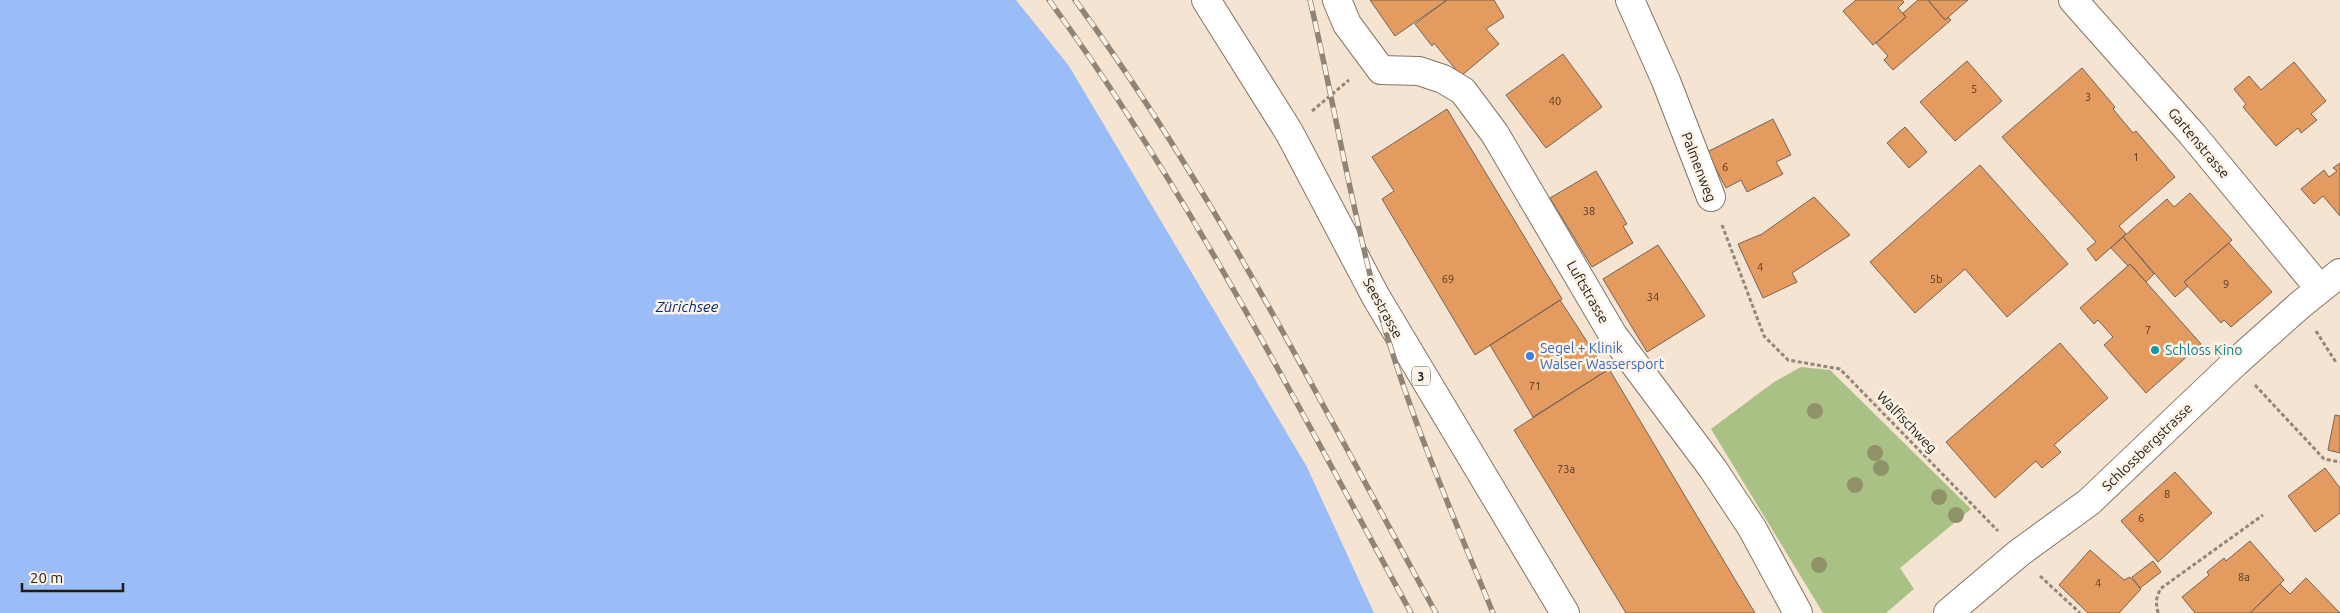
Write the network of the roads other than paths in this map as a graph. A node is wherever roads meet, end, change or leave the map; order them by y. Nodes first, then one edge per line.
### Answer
1 (1206, 0) edge
2 (1337, 0) edge
3 (1630, 0) edge
4 (2073, 0) edge
5 (1711, 197) road end
6 (2320, 289) edge
7 (1565, 613) edge
8 (1798, 613) edge
9 (1948, 613) edge

1 - 7 street, Seestrasse / 3
2 - 8 street, Luftstrasse
3 - 5 street, Palmenweg
4 - 6 street, Gartenstrasse
6 - 9 street, Schlossbergstrasse

